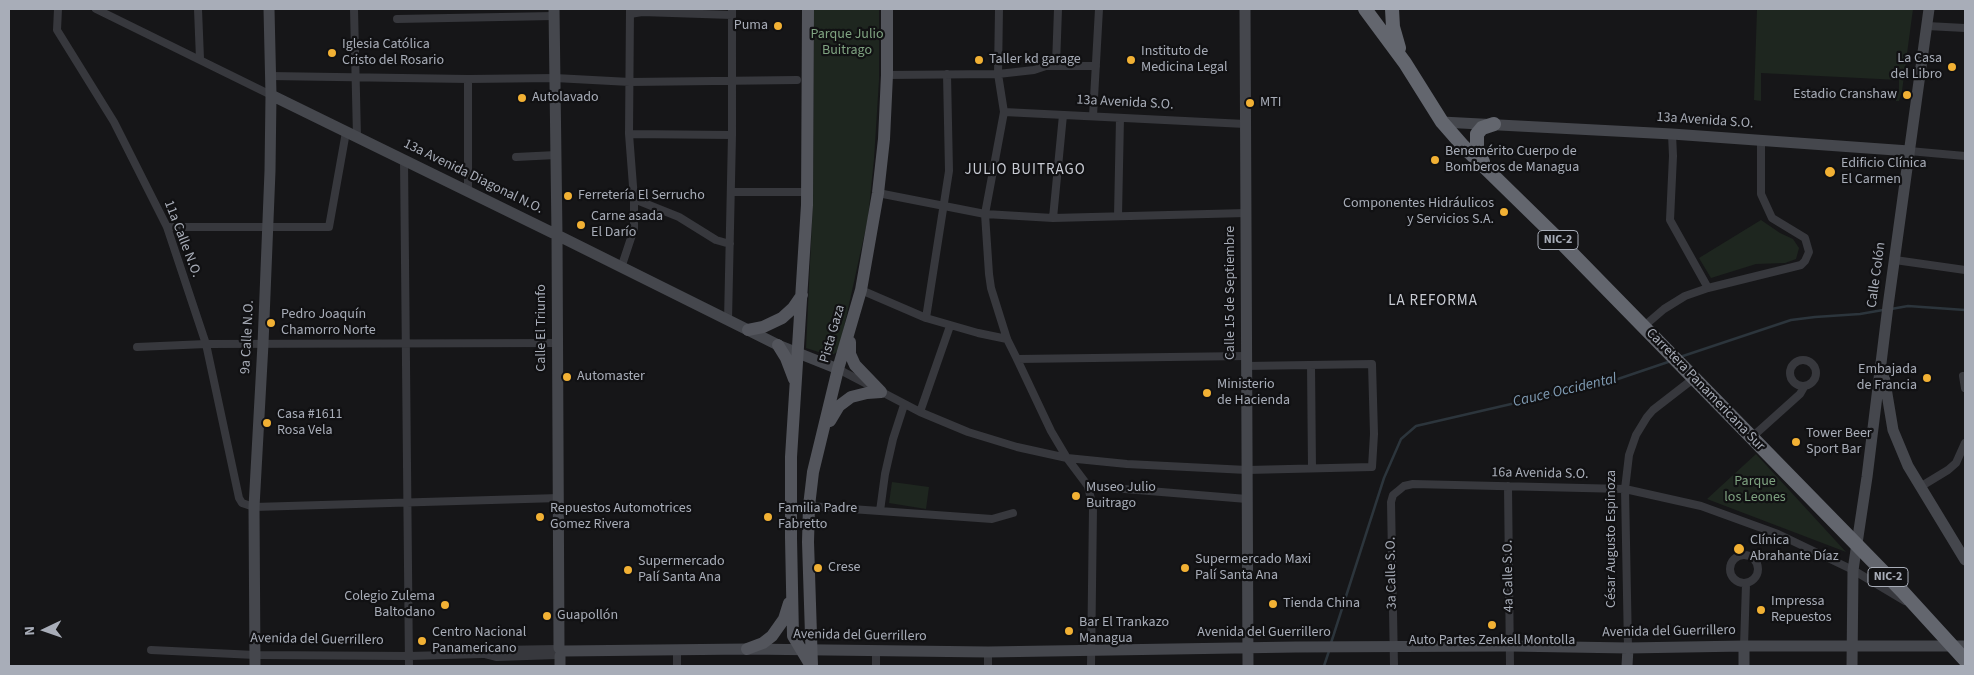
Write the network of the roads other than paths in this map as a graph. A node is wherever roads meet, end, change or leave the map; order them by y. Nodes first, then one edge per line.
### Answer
1 (58, 9) edge
2 (96, 9) edge
3 (198, 9) edge
4 (269, 9) edge
5 (354, 9) edge
6 (887, 9) edge
7 (892, 9) edge
8 (999, 9) edge
9 (1058, 9) edge
10 (1099, 9) edge
11 (1235, 9) edge
12 (1245, 9) edge
13 (1352, 9) edge
14 (1392, 9) edge
15 (1929, 9) edge
16 (808, 10) edge
17 (630, 11) edge
18 (732, 12) edge
19 (554, 13) edge
20 (1369, 14) edge
21 (397, 19) dead end
22 (1927, 26) junction
23 (1245, 28) junction
24 (1965, 28) edge
25 (887, 29) junction
26 (200, 59) junction
27 (1405, 63) junction
28 (1056, 65) junction
29 (1096, 66) junction
30 (947, 74) junction
31 (998, 74) junction
32 (887, 75) junction
33 (270, 76) junction
34 (356, 77) junction
35 (555, 78) junction
36 (468, 79) junction
37 (797, 80) dead end
38 (630, 82) junction
39 (732, 82) junction
40 (271, 95) junction
41 (1004, 112) junction
42 (1063, 115) junction
43 (1093, 116) junction
44 (1120, 118) junction
45 (1442, 122) junction
46 (1245, 124) junction
47 (1494, 124) junction
48 (346, 132) junction
49 (629, 134) junction
50 (732, 134) junction
51 (1672, 134) junction
52 (357, 137) junction
53 (1761, 140) junction
54 (1909, 151) junction
55 (556, 155) junction
56 (1965, 156) edge
57 (516, 157) dead end
58 (404, 160) junction
59 (1485, 168) junction
60 (468, 191) junction
61 (731, 192) junction
62 (807, 192) junction
63 (878, 193) junction
64 (634, 198) junction
65 (943, 206) junction
66 (1246, 213) junction
67 (985, 214) junction
68 (1118, 216) junction
69 (1052, 218) junction
70 (167, 227) junction
71 (267, 227) junction
72 (557, 235) junction
73 (730, 244) junction
74 (1895, 260) junction
75 (621, 268) junction
76 (1965, 270) edge
77 (1708, 288) junction
78 (861, 290) junction
79 (802, 296) junction
80 (926, 318) junction
81 (728, 320) junction
82 (950, 326) junction
83 (1643, 327) junction
84 (748, 330) junction
85 (850, 330) junction
86 (1007, 339) junction
87 (557, 343) junction
88 (206, 344) junction
89 (263, 344) junction
90 (406, 344) junction
91 (778, 345) junction
92 (137, 347) dead end
93 (798, 353) junction
94 (1017, 359) junction
95 (1246, 361) junction
96 (1881, 362) junction
97 (1311, 365) junction
98 (838, 369) junction
99 (1963, 376) dead end
100 (1693, 379) junction
101 (796, 386) junction
102 (1804, 386) dead end
103 (1965, 388) edge
104 (881, 392) junction
105 (904, 404) junction
106 (920, 412) junction
107 (823, 431) junction
108 (1751, 438) junction
109 (1965, 443) edge
110 (1067, 458) junction
111 (1312, 468) junction
112 (1247, 470) junction
113 (1088, 486) junction
114 (1404, 486) joint
115 (1508, 486) junction
116 (1920, 487) junction
117 (1625, 489) junction
118 (559, 498) junction
119 (1247, 499) junction
120 (408, 504) junction
121 (809, 506) junction
122 (254, 507) junction
123 (880, 511) junction
124 (1014, 514) dead end
125 (1857, 546) junction
126 (1965, 560) edge
127 (1853, 570) junction
128 (1746, 584) dead end
129 (791, 596) junction
130 (1919, 609) junction
131 (1851, 645) junction
132 (1962, 645) edge
133 (1510, 646) junction
134 (1744, 646) junction
135 (1248, 648) junction
136 (1394, 648) junction
137 (1628, 648) junction
138 (748, 649) junction
139 (152, 650) dead end
140 (677, 650) junction
141 (806, 650) junction
142 (1091, 650) junction
143 (876, 651) junction
144 (988, 652) junction
145 (559, 654) edge
146 (409, 656) junction
147 (255, 660) edge
148 (1965, 660) edge
149 (409, 666) edge
150 (677, 666) edge
151 (812, 666) edge
152 (876, 666) edge
153 (988, 666) edge
154 (1092, 666) edge
155 (1248, 666) edge
156 (1394, 666) edge
157 (1510, 666) edge
158 (1628, 666) edge
159 (1744, 666) edge
160 (1852, 666) edge

1 - 70 street, 11a Calle N.O.
2 - 26 street, 13a Avenida Diagonal N.O.
3 - 26 street
4 - 33 street, 9a Calle N.O.
5 - 34 street
6 - 25 main road, Pista Gaza
7 - 25 main road
8 - 31 street
9 - 28 street
10 - 29 street
11 - 23 street
12 - 23 street, Calle 15 de Septiembre
13 - 20 highway
14 - 27 highway, NIC-2
15 - 22 street, Calle Colón
16 - 62 main road, Pista Gaza
17 - 18 street
17 - 38 street
18 - 39 street
19 - 21 street
19 - 35 street, Calle El Triunfo
20 - 27 highway, NIC-2
22 - 24 street
22 - 54 street, Calle Colón
23 - 46 street, Calle 15 de Septiembre
25 - 32 main road, Pista Gaza
26 - 40 street, 13a Avenida Diagonal N.O.
27 - 45 highway, NIC-2
28 - 29 street
28 - 31 street
29 - 43 street
30 - 31 street
30 - 32 street
30 - 65 street
31 - 41 street
32 - 63 main road, Pista Gaza
33 - 34 street
33 - 40 street, 9a Calle N.O.
34 - 36 street
34 - 52 street
35 - 36 street
35 - 38 street
35 - 55 street, Calle El Triunfo
36 - 60 street
37 - 39 street
38 - 39 street
38 - 49 street
39 - 50 street
40 - 48 street, 13a Avenida Diagonal N.O.
40 - 71 street, 9a Calle N.O.
41 - 42 street, 13a Avenida S.O.
41 - 67 street
42 - 43 street, 13a Avenida S.O.
42 - 69 street
43 - 44 street, 13a Avenida S.O.
44 - 46 street, 13a Avenida S.O.
44 - 68 street
45 - 47 street, 13a Avenida S.O.
45 - 59 highway, Carretera Panamericana Sur / NIC-2
46 - 66 street, Calle 15 de Septiembre
47 - 51 street, 13a Avenida S.O.
47 - 59 highway
48 - 52 street, 13a Avenida Diagonal N.O.
48 - 71 street
49 - 50 street
49 - 64 street
50 - 61 street
51 - 53 street, 13a Avenida S.O.
51 - 77 street
52 - 58 street, 13a Avenida Diagonal N.O.
53 - 54 street, 13a Avenida S.O.
53 - 77 street
54 - 56 street, 13a Avenida S.O.
54 - 74 street, Calle Colón
55 - 57 street
55 - 72 street, Calle El Triunfo
58 - 60 street, 13a Avenida Diagonal N.O.
58 - 90 street
59 - 83 highway, Carretera Panamericana Sur / NIC-2
60 - 72 street, 13a Avenida Diagonal N.O.
61 - 62 street
61 - 73 street
62 - 79 main road, Pista Gaza
63 - 65 street
63 - 78 main road, Pista Gaza
64 - 73 street
64 - 75 street
65 - 67 street
65 - 80 street
66 - 68 street
66 - 95 street, Calle 15 de Septiembre
67 - 69 street
67 - 86 street
68 - 69 street
70 - 71 street
70 - 88 street, 11a Calle N.O.
71 - 89 street, 9a Calle N.O.
72 - 75 street, 13a Avenida Diagonal N.O.
72 - 87 street, Calle El Triunfo
73 - 81 street
74 - 76 street
74 - 96 street, Calle Colón
75 - 81 street, 13a Avenida Diagonal N.O.
77 - 83 street
78 - 80 street
78 - 85 main road, Pista Gaza
79 - 84 main road
79 - 93 main road, Pista Gaza
80 - 82 street
81 - 84 street, 13a Avenida Diagonal N.O.
82 - 86 street
82 - 106 street
83 - 100 highway, Carretera Panamericana Sur / NIC-2
84 - 91 street, 13a Avenida Diagonal N.O.
85 - 98 main road, Pista Gaza
85 - 104 main road
86 - 94 street
87 - 90 street
87 - 118 street, Calle El Triunfo
88 - 89 street
88 - 92 street
88 - 122 street, 11a Calle N.O.
89 - 90 street
89 - 122 street, 9a Calle N.O.
90 - 120 street
91 - 93 street, 13a Avenida Diagonal N.O.
91 - 101 main road
93 - 98 street, 13a Avenida Diagonal N.O.
93 - 101 main road, Pista Gaza
94 - 95 street
94 - 110 street
95 - 97 street
95 - 112 street, Calle 15 de Septiembre
96 - 116 street
96 - 125 street, Calle Colón
97 - 111 street
97 - 111 street
98 - 104 street
98 - 107 main road, Pista Gaza
99 - 103 street
100 - 108 highway, Carretera Panamericana Sur / NIC-2
100 - 117 street, César Augusto Espinoza
101 - 129 main road, Pista Gaza
102 - 108 street
104 - 105 street
104 - 107 main road
105 - 106 street
105 - 123 street
106 - 110 street
107 - 121 main road, Pista Gaza
108 - 125 highway, Carretera Panamericana Sur / NIC-2
109 - 116 street
110 - 112 street
110 - 113 street
111 - 112 street
112 - 119 street, Calle 15 de Septiembre
113 - 119 street
113 - 142 street
114 - 115 street, 16a Avenida S.O.
114 - 136 street, 3a Calle S.O.
115 - 117 street, 16a Avenida S.O.
115 - 133 street, 4a Calle S.O.
116 - 126 street
117 - 127 street, 16a Avenida S.O.
117 - 137 street, César Augusto Espinoza
118 - 120 street
118 - 145 street, Calle El Triunfo
119 - 135 street, Calle 15 de Septiembre
120 - 122 street
120 - 146 street
121 - 123 street
121 - 141 main road, Pista Gaza
122 - 147 street, 9a Calle N.O.
123 - 124 street
125 - 127 street, Calle Colón
125 - 130 highway, Carretera Panamericana Sur / NIC-2
127 - 130 street, 16a Avenida S.O.
127 - 131 street, Calle Colón
128 - 134 street
129 - 138 main road
129 - 141 main road, Pista Gaza
130 - 132 highway, Carretera Panamericana Sur / NIC-2
131 - 132 street, Avenida del Guerrillero
131 - 134 street, Avenida del Guerrillero
131 - 160 street, Calle Colón
132 - 148 highway, Carretera Panamericana Sur / NIC-2
133 - 136 street, Avenida del Guerrillero
133 - 137 street, Avenida del Guerrillero
133 - 157 street, 4a Calle S.O.
134 - 137 street, Avenida del Guerrillero
134 - 159 street
135 - 136 street, Avenida del Guerrillero
135 - 142 street, Avenida del Guerrillero
135 - 155 street, Calle 15 de Septiembre
136 - 156 street, 3a Calle S.O.
137 - 158 street, César Augusto Espinoza
138 - 140 street, Avenida del Guerrillero
138 - 141 street, Avenida del Guerrillero
139 - 147 street, Avenida del Guerrillero
140 - 145 street, Avenida del Guerrillero
140 - 150 street
141 - 143 street, Avenida del Guerrillero
141 - 151 main road, Pista Gaza
142 - 144 street, Avenida del Guerrillero
142 - 154 street
143 - 144 street, Avenida del Guerrillero
143 - 152 street
144 - 153 street
145 - 146 street, Avenida del Guerrillero
146 - 147 street, Avenida del Guerrillero
146 - 149 street

